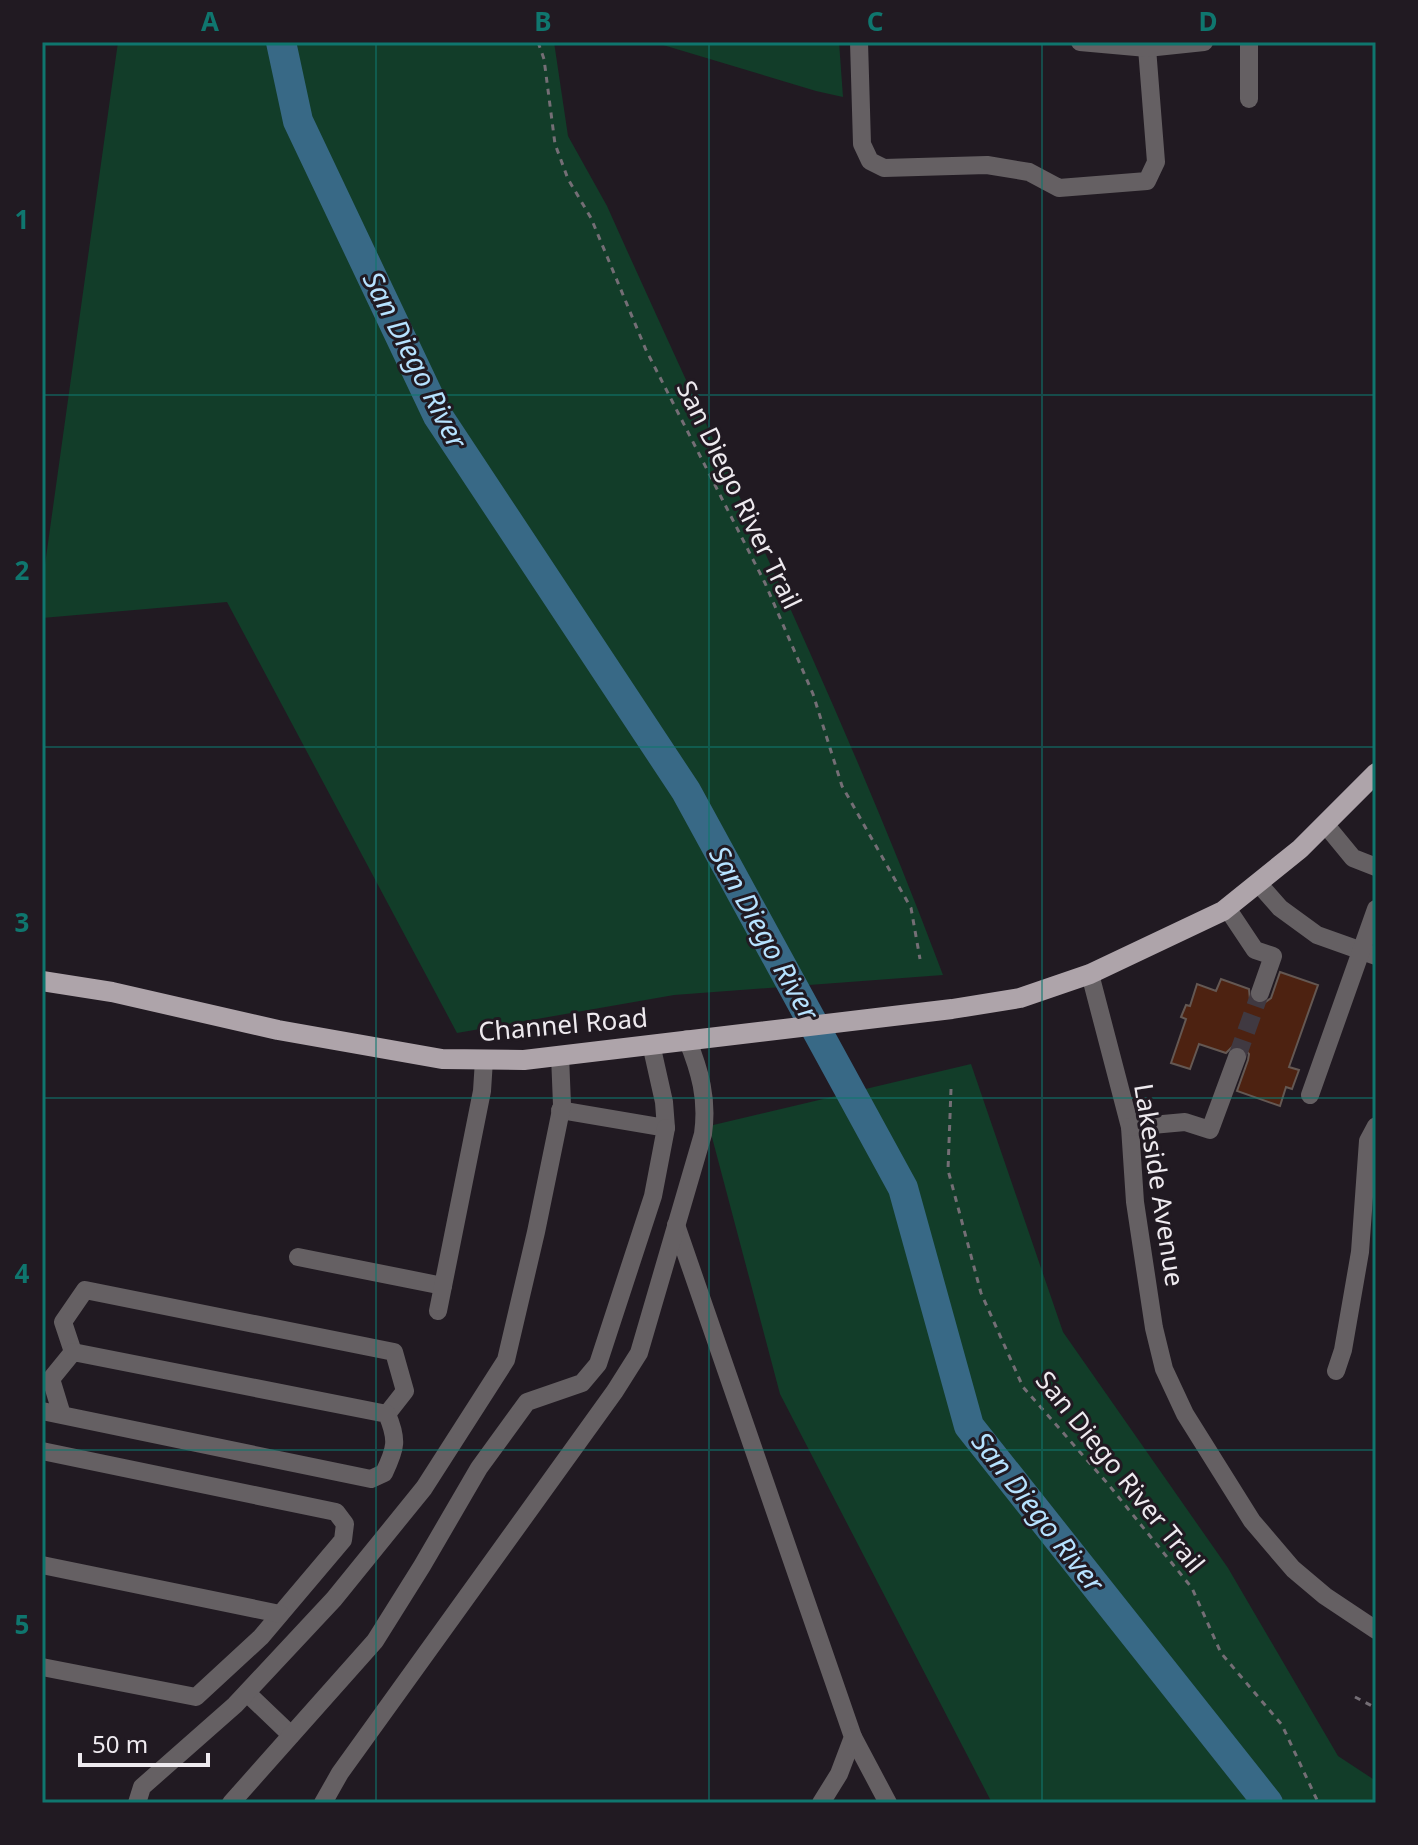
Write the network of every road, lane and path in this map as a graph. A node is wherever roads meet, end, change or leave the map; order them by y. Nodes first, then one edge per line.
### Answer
1 (538, 42) edge
2 (859, 42) edge
3 (1080, 42) edge
4 (1204, 42) edge
5 (1249, 42) edge
6 (1158, 45) edge
7 (1249, 99) dead end
8 (1376, 773) edge
9 (1325, 824) junction
10 (1376, 867) edge
11 (1258, 883) junction
12 (1227, 908) junction
13 (1376, 909) edge
14 (1368, 953) edge
15 (920, 959) dead end
16 (1090, 974) junction
17 (42, 981) edge
18 (1260, 993) tunnel mouth
19 (687, 1039) junction
20 (651, 1044) junction
21 (560, 1055) junction
22 (1237, 1057) tunnel mouth
23 (484, 1060) junction
24 (951, 1089) dead end
25 (1310, 1095) dead end
26 (560, 1110) junction
27 (1376, 1126) edge
28 (1130, 1127) junction
29 (666, 1128) junction
30 (676, 1225) junction
31 (298, 1257) dead end
32 (443, 1286) junction
33 (438, 1311) dead end
34 (73, 1352) junction
35 (1336, 1371) dead end
36 (46, 1378) edge
37 (42, 1411) edge
38 (387, 1414) junction
39 (62, 1415) junction
40 (42, 1451) edge
41 (42, 1565) edge
42 (280, 1614) junction
43 (1376, 1630) edge
44 (42, 1667) edge
45 (247, 1693) junction
46 (1355, 1697) dead end
47 (1376, 1708) edge
48 (291, 1735) junction
49 (853, 1737) junction
50 (137, 1803) edge
51 (231, 1803) edge
52 (323, 1803) edge
53 (821, 1803) edge
54 (888, 1803) edge
55 (1324, 1803) edge

1 - 15 path, San Diego River Trail
2 - 6 street
3 - 6 street
4 - 6 street
5 - 7 street
8 - 9 main road
9 - 10 street
9 - 11 main road
11 - 12 main road
11 - 14 street
12 - 16 main road
12 - 18 street
13 - 14 street
14 - 25 street
16 - 19 main road, Channel Road
16 - 28 street, Lakeside Avenue
17 - 23 main road, Channel Road
19 - 20 main road, Channel Road
19 - 30 street
20 - 21 main road, Channel Road
20 - 29 street
21 - 23 main road, Channel Road
21 - 26 street
22 - 28 street
23 - 32 street
24 - 55 path, San Diego River Trail
26 - 29 street
26 - 45 street
27 - 35 street
28 - 43 street, Lakeside Avenue
29 - 48 street
30 - 49 street
30 - 52 street
31 - 32 street
32 - 33 street
34 - 36 street
34 - 38 street
34 - 38 street
36 - 39 street
37 - 39 street
38 - 39 street
40 - 42 street
41 - 42 street
42 - 44 street
45 - 48 street
45 - 50 street
46 - 47 path
48 - 51 street
49 - 53 street
49 - 54 street

